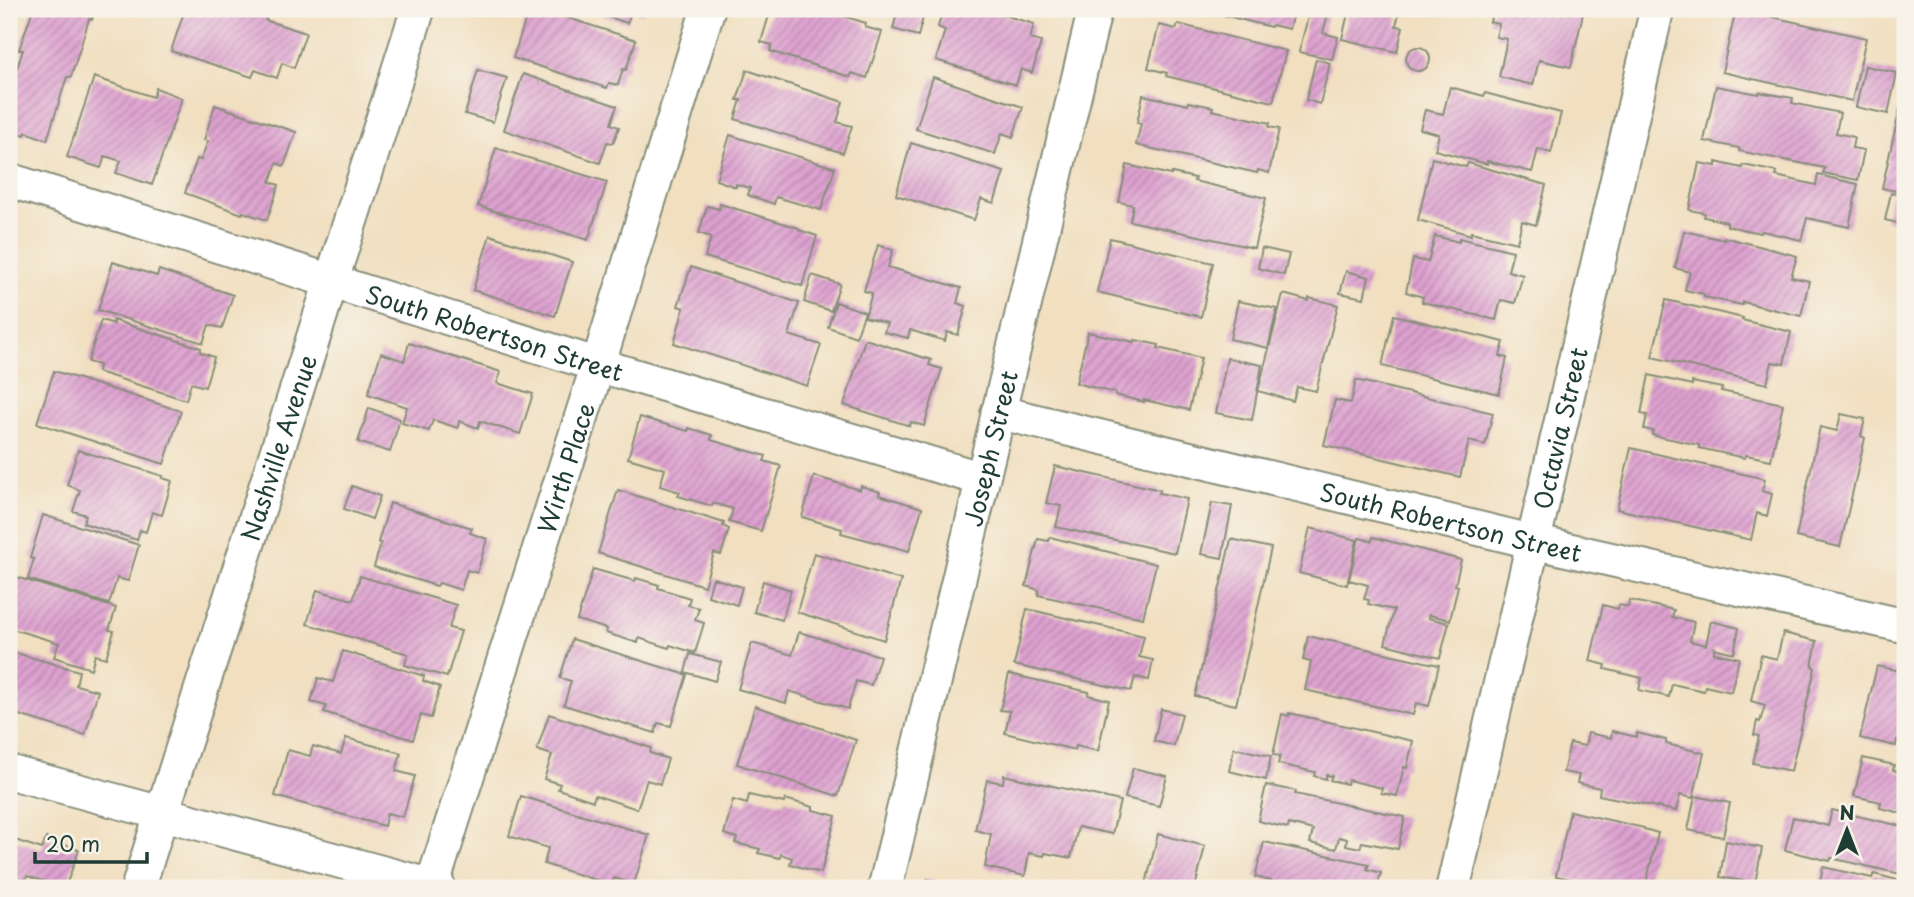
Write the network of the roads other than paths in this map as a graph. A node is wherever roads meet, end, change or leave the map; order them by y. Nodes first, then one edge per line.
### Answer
1 (418, 9) edge
2 (708, 9) edge
3 (1095, 9) edge
4 (1657, 9) edge
5 (9, 180) edge
6 (332, 280) junction
7 (598, 365) junction
8 (999, 412) junction
9 (982, 479) junction
10 (1534, 542) junction
11 (1905, 626) edge
12 (9, 772) edge
13 (162, 814) junction
14 (435, 887) edge
15 (138, 888) edge
16 (885, 888) edge
17 (1453, 888) edge

1 - 6 street, Nashville Avenue
2 - 7 street, Wirth Place
3 - 8 street, Joseph Street
4 - 10 street, Octavia Street
5 - 6 street, South Robertson Street
6 - 7 street, South Robertson Street
6 - 13 street, Nashville Avenue
7 - 9 street, South Robertson Street
7 - 14 street, Wirth Place
8 - 9 street, Joseph Street
8 - 10 street, South Robertson Street
9 - 16 street, Joseph Street
10 - 11 street, South Robertson Street
10 - 17 street, Octavia Street
12 - 13 street
13 - 14 street
13 - 15 street, Nashville Avenue

